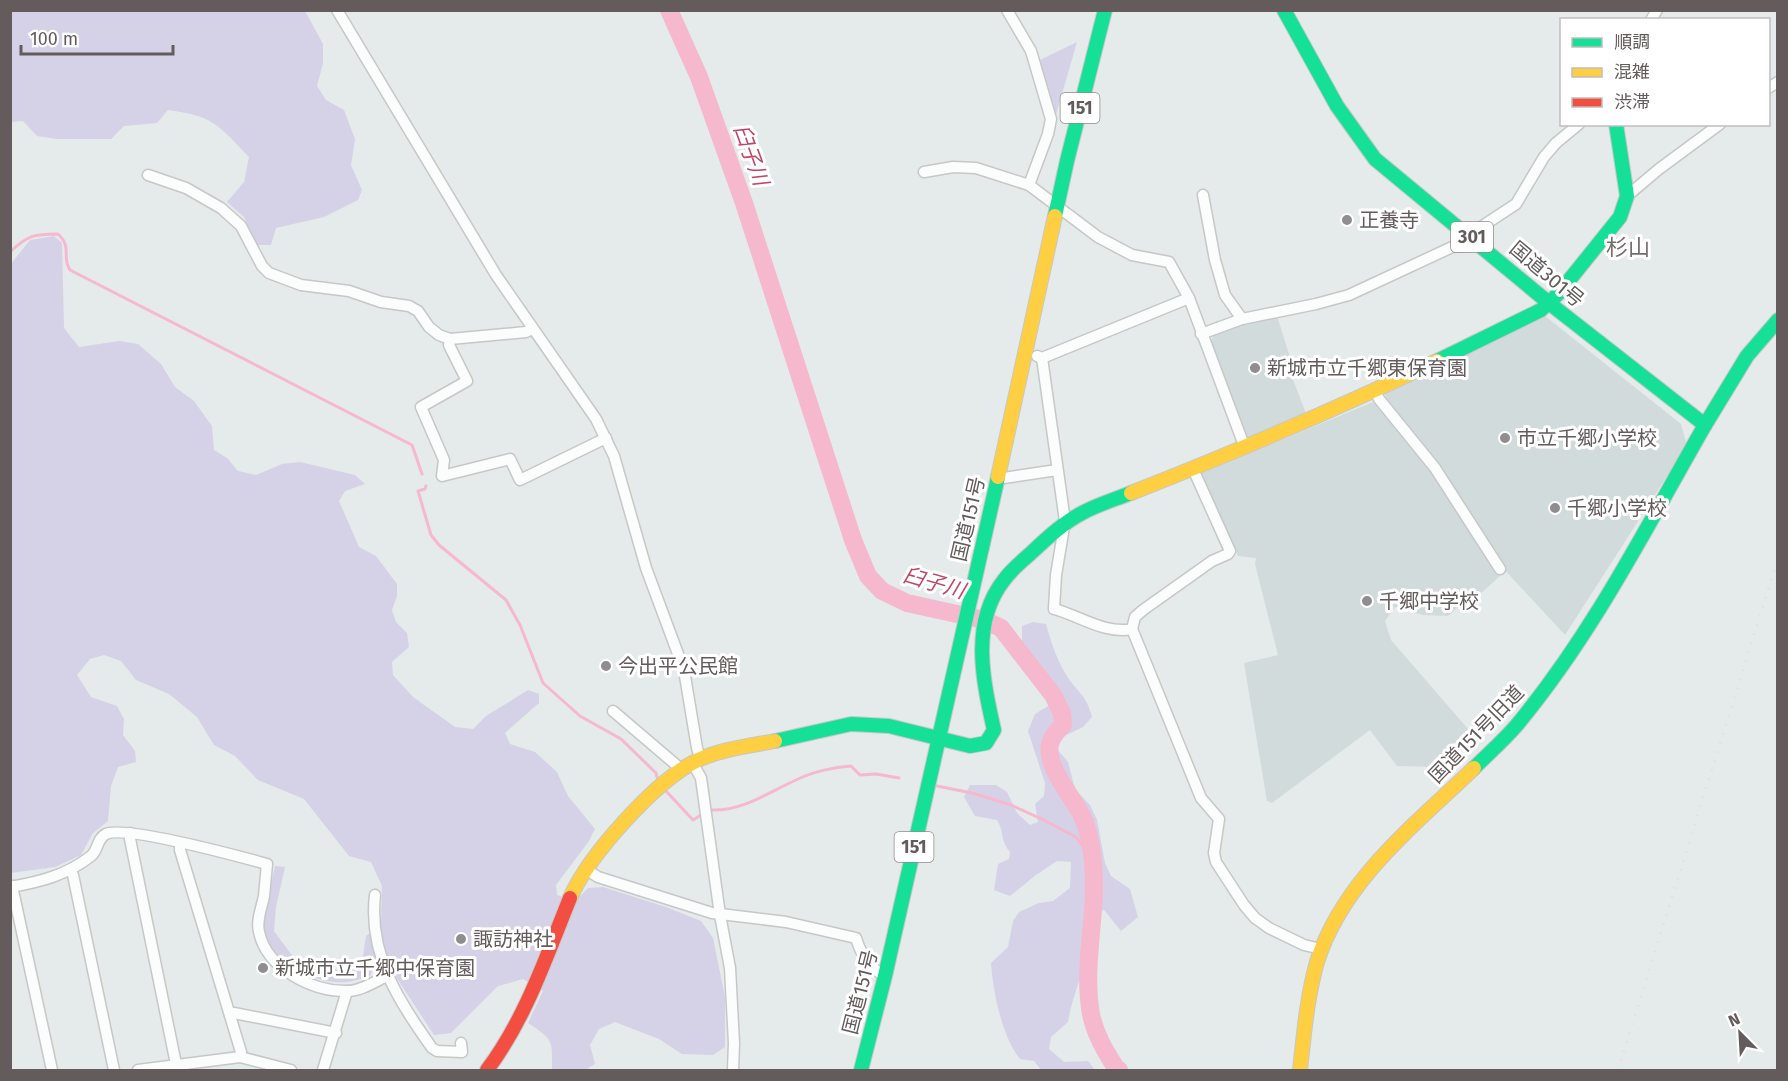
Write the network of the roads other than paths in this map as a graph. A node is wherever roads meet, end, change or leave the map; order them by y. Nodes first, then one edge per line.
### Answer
1 (337, 10) edge
2 (1006, 10) edge
3 (1105, 10) edge
4 (1284, 10) edge
5 (1577, 126) edge
6 (1616, 126) edge
7 (1717, 126) edge
8 (924, 172) dead end
9 (148, 175) dead end
10 (1029, 185) junction
11 (1203, 195) dead end
12 (1627, 196) junction
13 (1059, 206) junction
14 (1471, 237) junction
15 (1189, 298) junction
16 (1549, 303) junction
17 (1242, 319) junction
18 (1778, 320) edge
19 (532, 329) junction
20 (1201, 334) junction
21 (450, 339) junction
22 (1025, 354) junction
23 (1042, 358) junction
24 (1375, 391) junction
25 (1705, 424) junction
26 (606, 438) junction
27 (1245, 448) junction
28 (1193, 469) junction
29 (1057, 470) junction
30 (997, 479) junction
31 (1065, 521) junction
32 (1500, 569) dead end
33 (1132, 629) junction
34 (613, 711) dead end
35 (938, 738) junction
36 (691, 763) junction
37 (130, 833) junction
38 (180, 843) junction
39 (70, 870) junction
40 (587, 870) junction
41 (11, 887) edge
42 (375, 895) dead end
43 (720, 915) junction
44 (1321, 949) junction
45 (387, 976) junction
46 (885, 976) junction
47 (347, 992) junction
48 (230, 1015) junction
49 (336, 1033) junction
50 (461, 1043) dead end
51 (240, 1057) junction
52 (176, 1064) junction
53 (52, 1071) edge
54 (114, 1071) edge
55 (138, 1071) edge
56 (291, 1071) edge
57 (323, 1071) edge
58 (488, 1071) edge
59 (733, 1071) edge
60 (861, 1071) edge
61 (1300, 1071) edge

1 - 19 street
2 - 10 street
3 - 13 main road, 国道151号 / 151
4 - 14 main road, 国道301号 / 301
5 - 14 street
6 - 12 main road
7 - 12 street
8 - 10 street
9 - 21 street
10 - 13 street
11 - 17 street
12 - 16 main road
13 - 15 street
13 - 22 main road, 国道151号 / 151
14 - 16 main road, 国道301号 / 301
14 - 17 street
15 - 20 street
15 - 23 street
16 - 24 main road
16 - 25 main road, 国道301号 / 301
17 - 20 street
18 - 25 main road
19 - 21 street
19 - 26 street
20 - 27 street
21 - 26 street
22 - 23 street
22 - 30 main road, 国道151号 / 151
23 - 29 street
24 - 27 main road
24 - 32 street
25 - 44 main road, 国道151号旧道
26 - 36 street
27 - 28 main road
28 - 31 main road
28 - 33 street
29 - 30 street
29 - 31 street
30 - 35 main road, 国道151号 / 151
31 - 33 street
31 - 35 main road
33 - 44 street
34 - 36 street
35 - 36 main road
35 - 46 main road, 国道151号 / 151
36 - 40 main road
36 - 43 street
37 - 38 street
37 - 39 street
37 - 52 street
38 - 47 street
38 - 48 street
39 - 41 street
39 - 54 street
40 - 43 street
40 - 58 main road
41 - 53 street
42 - 45 street
43 - 46 street
43 - 59 street
44 - 61 main road, 国道151号旧道
45 - 47 street
45 - 50 street
46 - 60 main road, 国道151号 / 151
47 - 49 street
48 - 49 street
48 - 51 street
49 - 57 street
51 - 52 street
51 - 56 street
52 - 55 street

